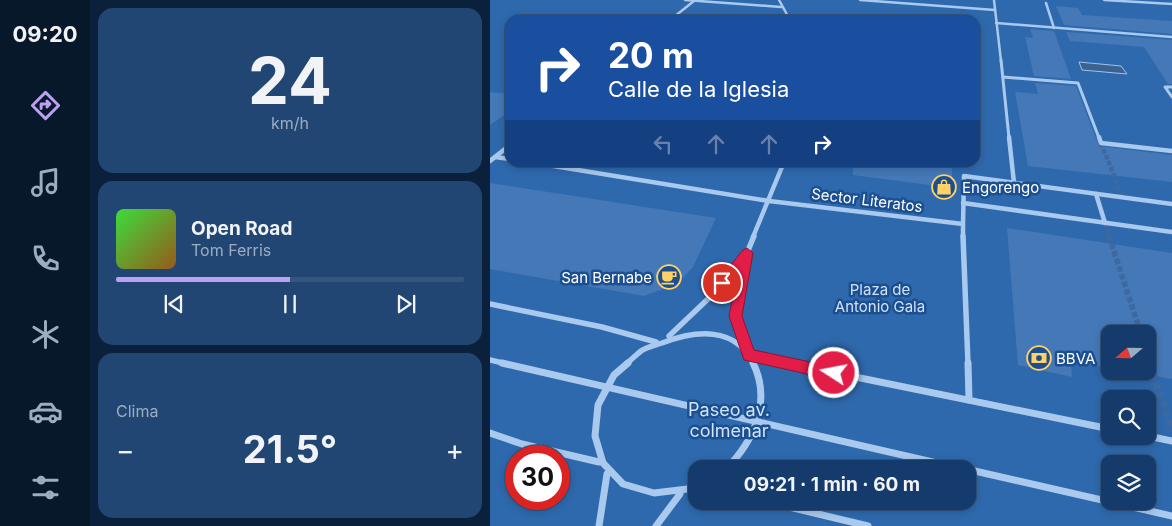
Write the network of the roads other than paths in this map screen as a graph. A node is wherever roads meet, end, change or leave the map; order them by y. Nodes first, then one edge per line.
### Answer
1 (685, 0) edge
2 (779, 0) edge
3 (860, 0) edge
4 (994, 0) edge
5 (1104, 0) edge
6 (694, 1) edge
7 (1046, 3) dead end
8 (1172, 4) edge
9 (782, 7) junction
10 (995, 10) junction
11 (676, 15) edge
12 (787, 15) edge
13 (996, 23) junction
14 (1054, 28) junction
15 (1172, 37) edge
16 (1003, 77) junction
17 (1172, 87) edge
18 (1172, 97) edge
19 (505, 150) edge
20 (1172, 151) edge
21 (495, 157) junction
22 (505, 159) edge
23 (490, 161) edge
24 (560, 167) edge
25 (782, 167) edge
26 (1014, 183) junction
27 (1096, 194) junction
28 (769, 201) junction
29 (964, 204) junction
30 (1172, 204) edge
31 (1105, 222) junction
32 (963, 224) junction
33 (1172, 232) edge
34 (747, 253) junction
35 (490, 304) edge
36 (668, 338) junction
37 (656, 342) junction
38 (749, 355) junction
39 (490, 360) edge
40 (607, 387) junction
41 (968, 400) junction
42 (757, 422) junction
43 (1101, 427) edge
44 (490, 433) edge
45 (1156, 438) edge
46 (1172, 441) edge
47 (734, 460) edge
48 (925, 460) edge
49 (599, 462) junction
50 (976, 471) edge
51 (606, 474) junction
52 (688, 491) edge
53 (680, 494) junction
54 (801, 510) edge
55 (1172, 516) edge
56 (599, 526) edge
57 (656, 526) edge
58 (868, 526) edge

1 - 6 street
2 - 9 street
3 - 10 street
4 - 10 street
5 - 8 street
6 - 9 street
6 - 11 street
7 - 14 street
9 - 12 street
10 - 13 street
13 - 14 street
13 - 16 street
14 - 15 street
16 - 20 street
16 - 26 street
17 - 18 street
19 - 21 street
21 - 22 street
21 - 23 street
24 - 28 street, Sector Literatos
25 - 28 street
26 - 27 street
26 - 29 street
27 - 30 street
27 - 31 street
28 - 32 street, Sector Literatos
28 - 34 street
29 - 31 street
29 - 32 street
31 - 33 street
32 - 41 street
34 - 36 street
34 - 38 street
35 - 37 street
36 - 37 street
36 - 38 street
37 - 40 street
38 - 41 street
38 - 42 street
39 - 40 street
40 - 42 street
40 - 49 street
41 - 43 street
42 - 47 street
42 - 48 street
44 - 49 street
45 - 46 street
49 - 51 street
50 - 55 street
51 - 53 street
51 - 56 street
52 - 53 street
53 - 57 street
54 - 58 street

